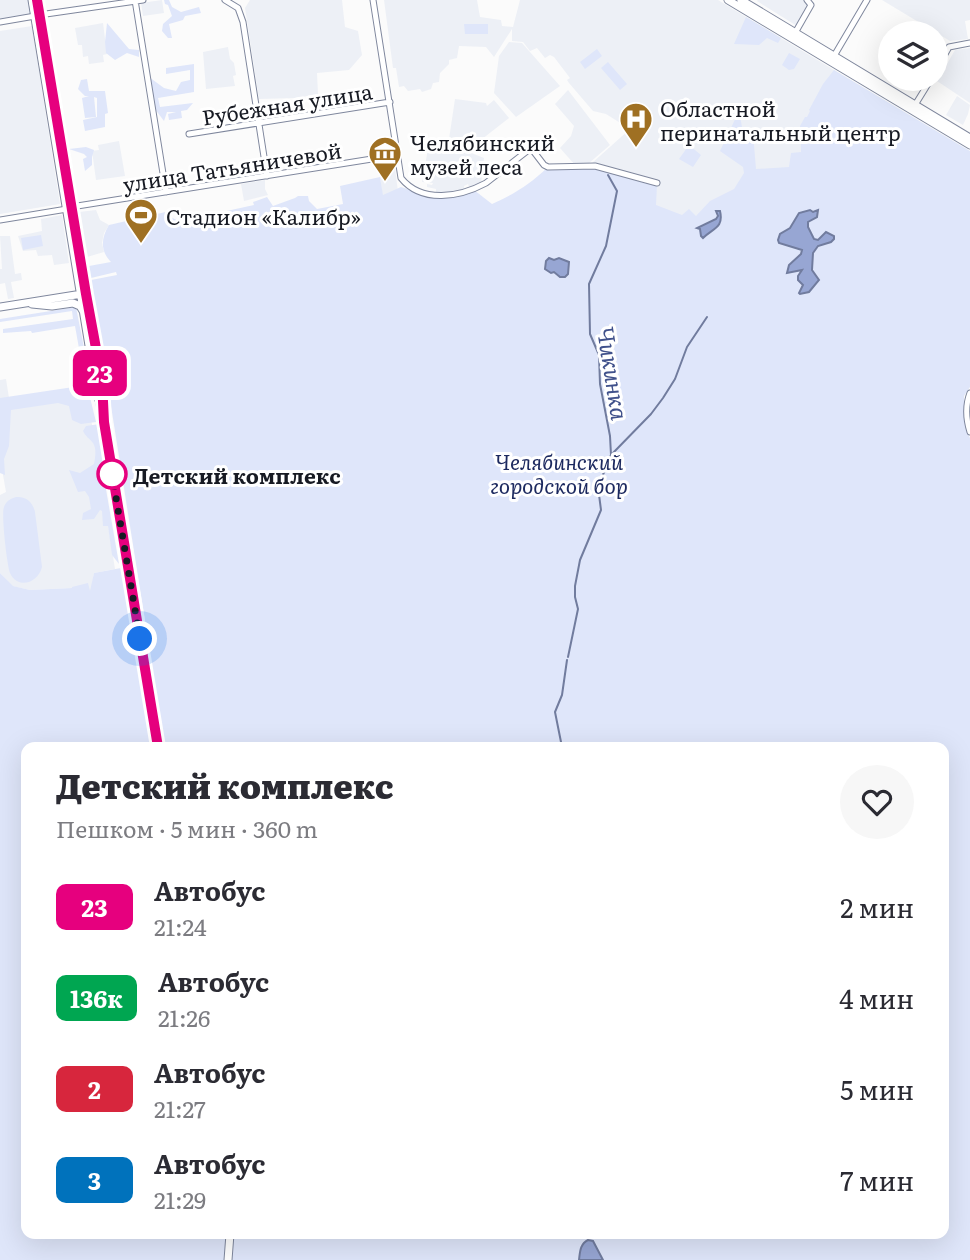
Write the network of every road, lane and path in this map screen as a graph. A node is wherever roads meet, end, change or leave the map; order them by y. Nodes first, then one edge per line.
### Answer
1 (35, 0) edge
2 (143, 0) edge
3 (225, 0) edge
4 (373, 0) edge
5 (728, 0) edge
6 (741, 0) edge
7 (807, 0) edge
8 (867, 0) edge
9 (135, 1) edge
10 (37, 16) junction
11 (0, 22) edge
12 (795, 33) junction
13 (970, 43) edge
14 (948, 49) edge
15 (832, 59) junction
16 (924, 91) edge
17 (390, 102) junction
18 (915, 105) junction
19 (259, 124) junction
20 (189, 134) dead end
21 (970, 138) edge
22 (970, 145) edge
23 (397, 155) junction
24 (267, 176) junction
25 (657, 183) dead end
26 (166, 192) junction
27 (69, 208) junction
28 (0, 220) edge
29 (83, 294) junction
30 (28, 303) junction
31 (0, 307) edge
32 (84, 313) junction
33 (970, 393) edge
34 (104, 422) junction
35 (970, 432) edge
36 (157, 742) edge
37 (230, 1239) edge
38 (228, 1260) edge

1 - 10 main road
2 - 9 street
3 - 19 street
4 - 17 street
5 - 15 main road
6 - 12 main road
7 - 12 street
8 - 15 street
9 - 10 street
9 - 26 street
10 - 11 street
10 - 27 main road
12 - 15 main road
13 - 14 street
15 - 18 main road
15 - 22 main road
16 - 18 street
17 - 19 street, Рубежная улица
17 - 23 street
18 - 21 main road
19 - 20 street, Рубежная улица
19 - 24 street
23 - 24 street, улица Татьяничевой
23 - 25 street
24 - 26 street, улица Татьяничевой
26 - 27 street, улица Татьяничевой
27 - 28 street, улица Татьяничевой
27 - 29 main road
29 - 30 main road
29 - 32 main road
29 - 34 main road
30 - 31 main road
30 - 32 main road
32 - 34 main road
33 - 35 street
34 - 36 main road
37 - 38 main road

